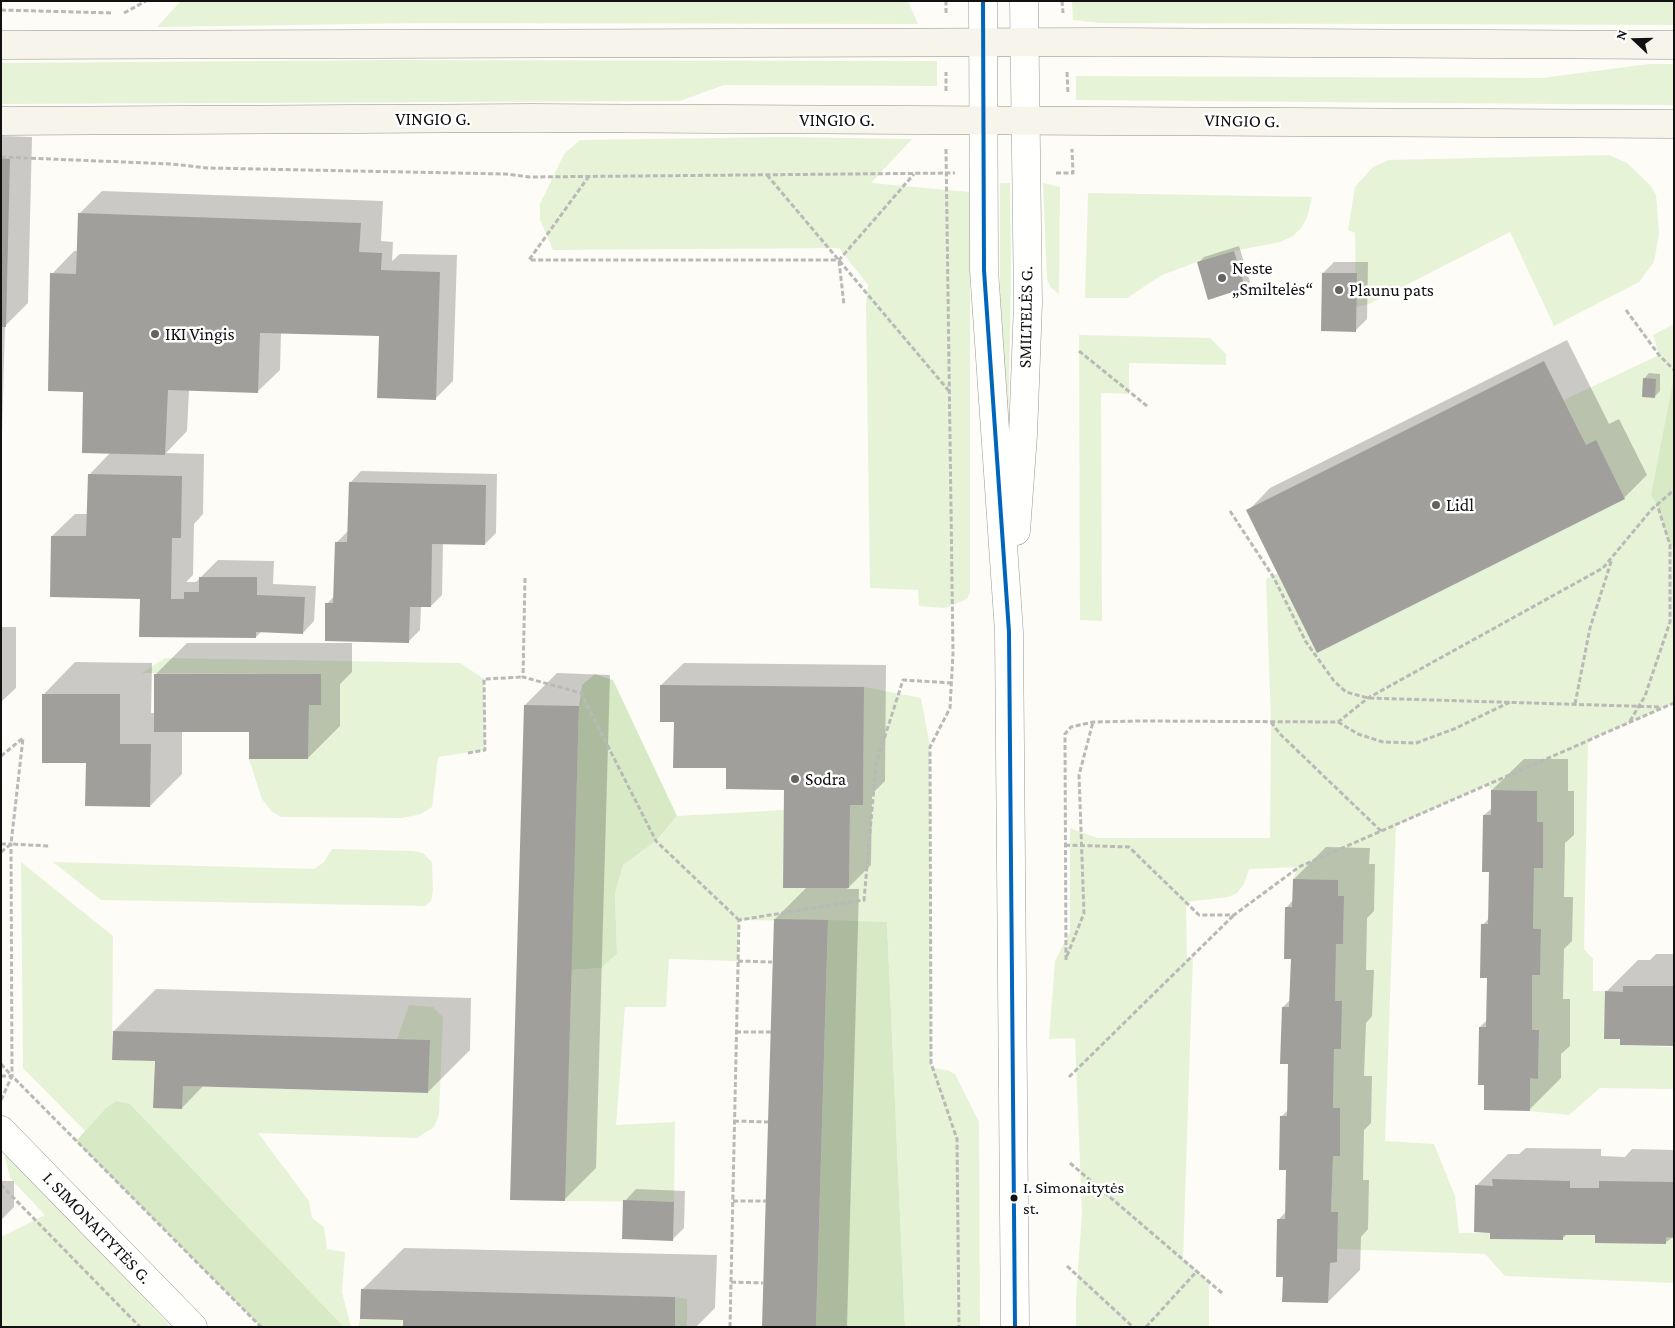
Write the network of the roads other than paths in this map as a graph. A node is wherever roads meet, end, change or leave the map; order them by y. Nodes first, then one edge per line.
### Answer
1 (983, 1) edge
2 (1024, 1) edge
3 (1025, 42) junction
4 (983, 43) junction
5 (1, 44) edge
6 (1674, 45) edge
7 (983, 120) junction
8 (1025, 120) junction
9 (1, 121) edge
10 (1674, 124) edge
11 (1009, 632) junction
12 (1, 1130) edge
13 (193, 1327) edge
14 (1015, 1327) edge

1 - 4 street, SMILTELĖS G.
2 - 3 street, SMILTELĖS G.
3 - 4 main road
3 - 6 main road
3 - 8 street, SMILTELĖS G.
4 - 5 main road
4 - 7 street, SMILTELĖS G.
7 - 8 main road, VINGIO G.
7 - 9 main road, VINGIO G.
7 - 11 street, SMILTELĖS G.
8 - 10 main road, VINGIO G.
8 - 11 street, SMILTELĖS G.
11 - 14 street, SMILTELĖS G.
12 - 13 street, I. SIMONAITYTĖS G.

